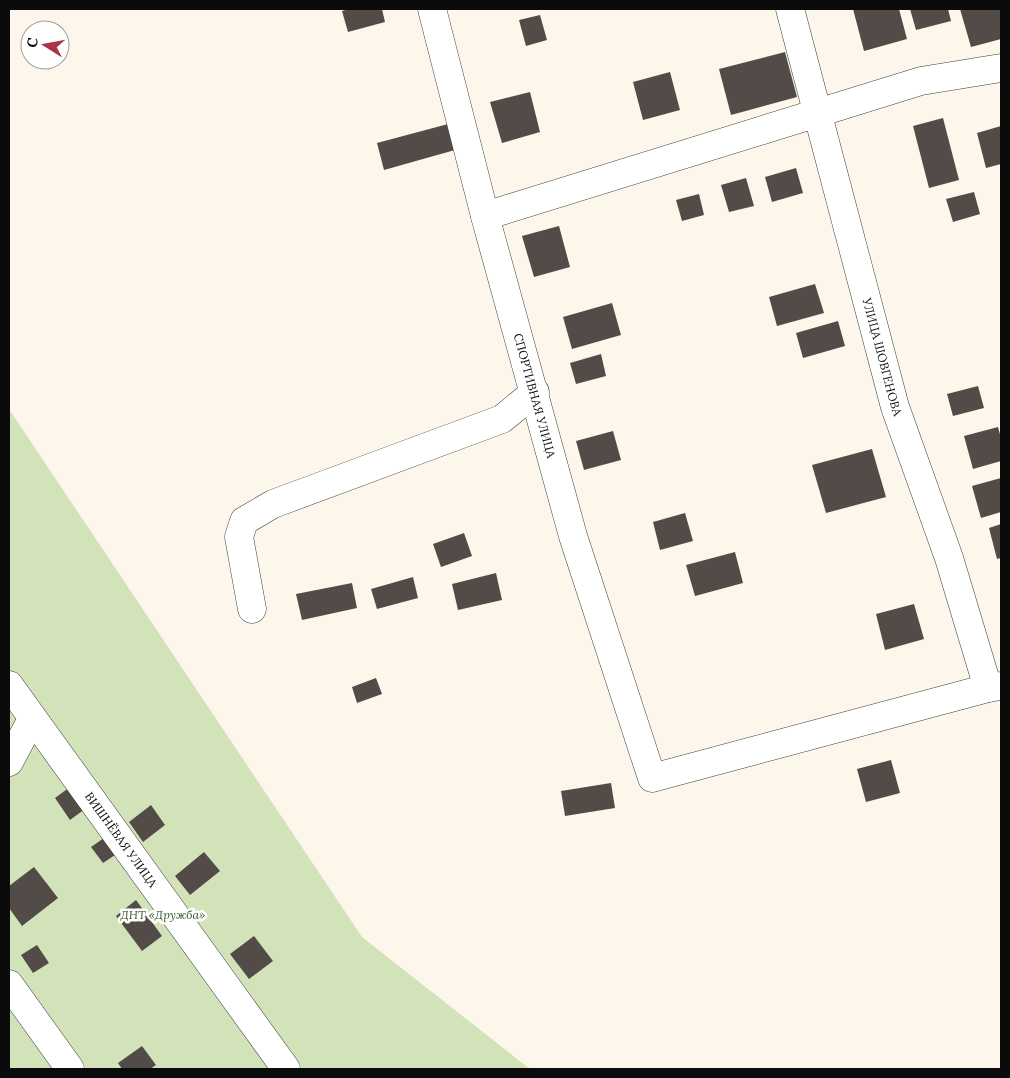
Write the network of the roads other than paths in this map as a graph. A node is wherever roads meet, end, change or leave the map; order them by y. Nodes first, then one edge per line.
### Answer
1 (432, 9) edge
2 (790, 9) edge
3 (1001, 68) edge
4 (818, 113) junction
5 (485, 216) junction
6 (535, 392) junction
7 (252, 608) dead end
8 (9, 685) edge
9 (995, 687) edge
10 (32, 720) junction
11 (9, 762) edge
12 (9, 984) edge
13 (70, 1069) edge
14 (286, 1069) edge

1 - 5 street, СПОРТИВНАЯ УЛИЦА
2 - 4 street, УЛИЦА ШОВГЕНОВА
3 - 4 street
4 - 5 street
4 - 9 street, УЛИЦА ШОВГЕНОВА
5 - 6 street, СПОРТИВНАЯ УЛИЦА
6 - 7 street
6 - 9 street, СПОРТИВНАЯ УЛИЦА
8 - 10 street, ВИШНЁВАЯ УЛИЦА
10 - 11 street
10 - 14 street, ВИШНЁВАЯ УЛИЦА
12 - 13 street

